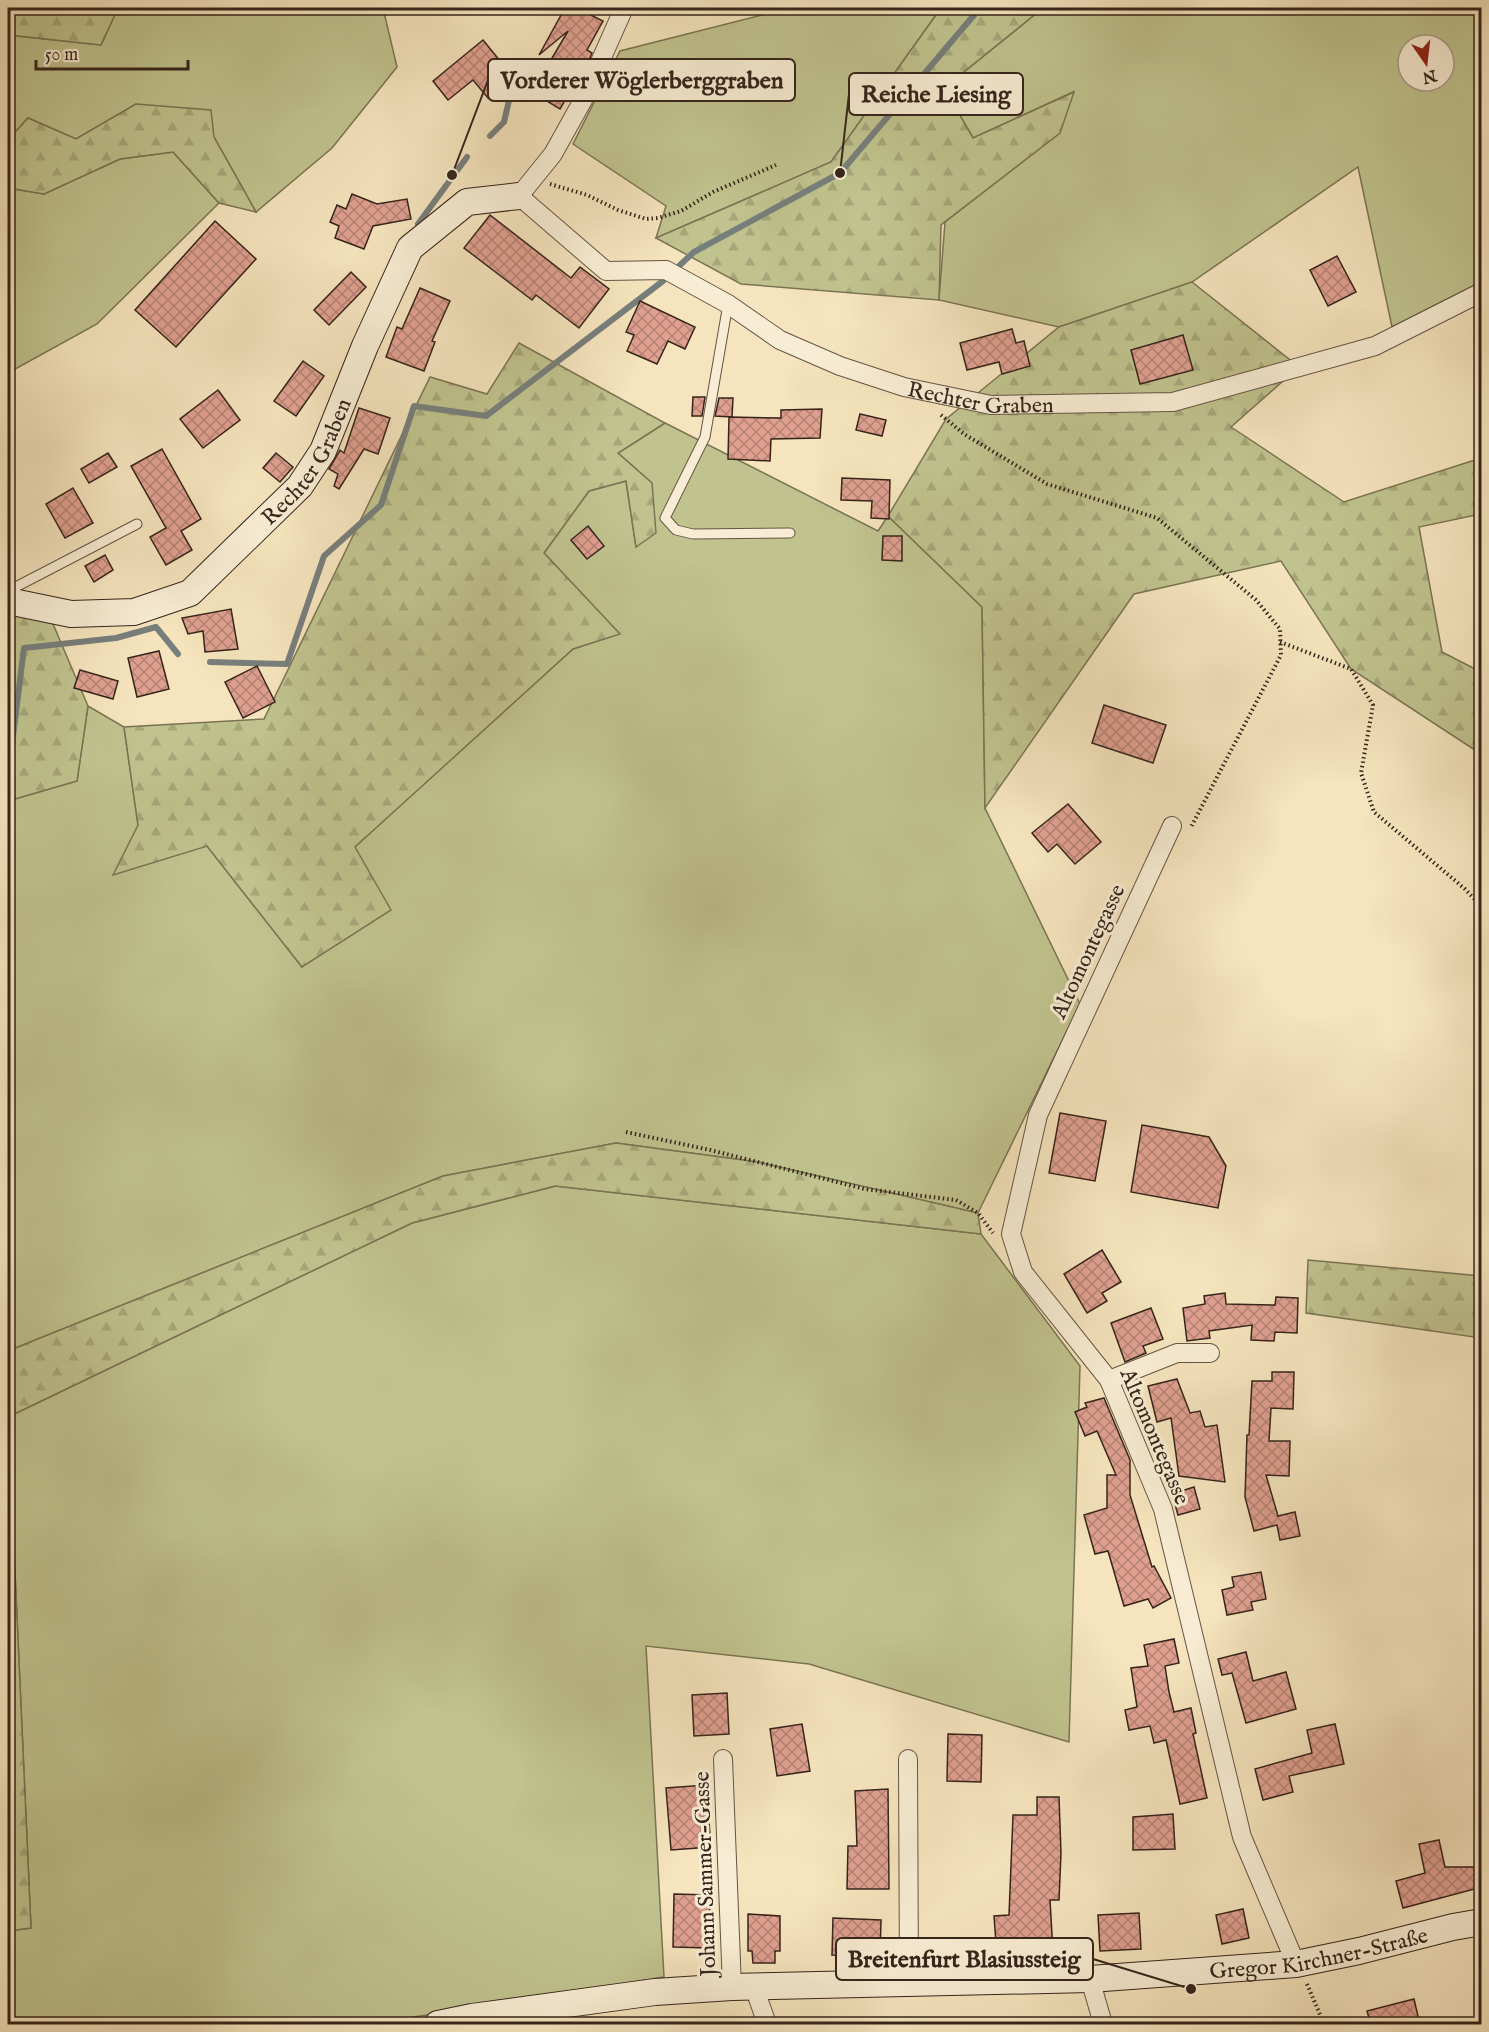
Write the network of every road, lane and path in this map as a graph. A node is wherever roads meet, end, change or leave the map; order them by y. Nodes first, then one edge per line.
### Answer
1 (624, 8) edge
2 (776, 165) dead end
3 (519, 196) junction
4 (1482, 292) edge
5 (728, 304) junction
6 (938, 413) dead end
7 (137, 524) dead end
8 (790, 533) dead end
9 (8, 591) edge
10 (8, 601) edge
11 (1280, 642) junction
12 (1172, 826) joint
13 (1482, 907) edge
14 (626, 1132) dead end
15 (997, 1239) dead end
16 (1210, 1353) dead end
17 (1109, 1380) junction
18 (723, 1759) dead end
19 (908, 1759) dead end
20 (1482, 1922) edge
21 (1296, 1964) junction
22 (1090, 1979) junction
23 (909, 1985) junction
24 (743, 1987) junction
25 (438, 2025) edge
26 (767, 2025) edge
27 (1103, 2025) edge
28 (1324, 2025) edge

1 - 3 street
2 - 3 path
3 - 5 street, Rechter Graben
3 - 10 street, Rechter Graben
4 - 5 street, Rechter Graben
5 - 8 lane
6 - 11 path
7 - 9 lane
11 - 12 path
11 - 13 path
12 - 17 street, Altomontegasse
14 - 15 path
16 - 17 street
17 - 21 street, Altomontegasse
18 - 24 street, Johann Sammer-Gasse
19 - 23 street
20 - 21 street, Gregor Kirchner-Straße
21 - 22 street, Gregor Kirchner-Straße
21 - 28 path
22 - 23 street, Gregor Kirchner-Straße
22 - 27 street
23 - 24 street, Gregor Kirchner-Straße
24 - 25 street, Gregor Kirchner-Straße
24 - 26 street, Johann Sammer-Gasse

